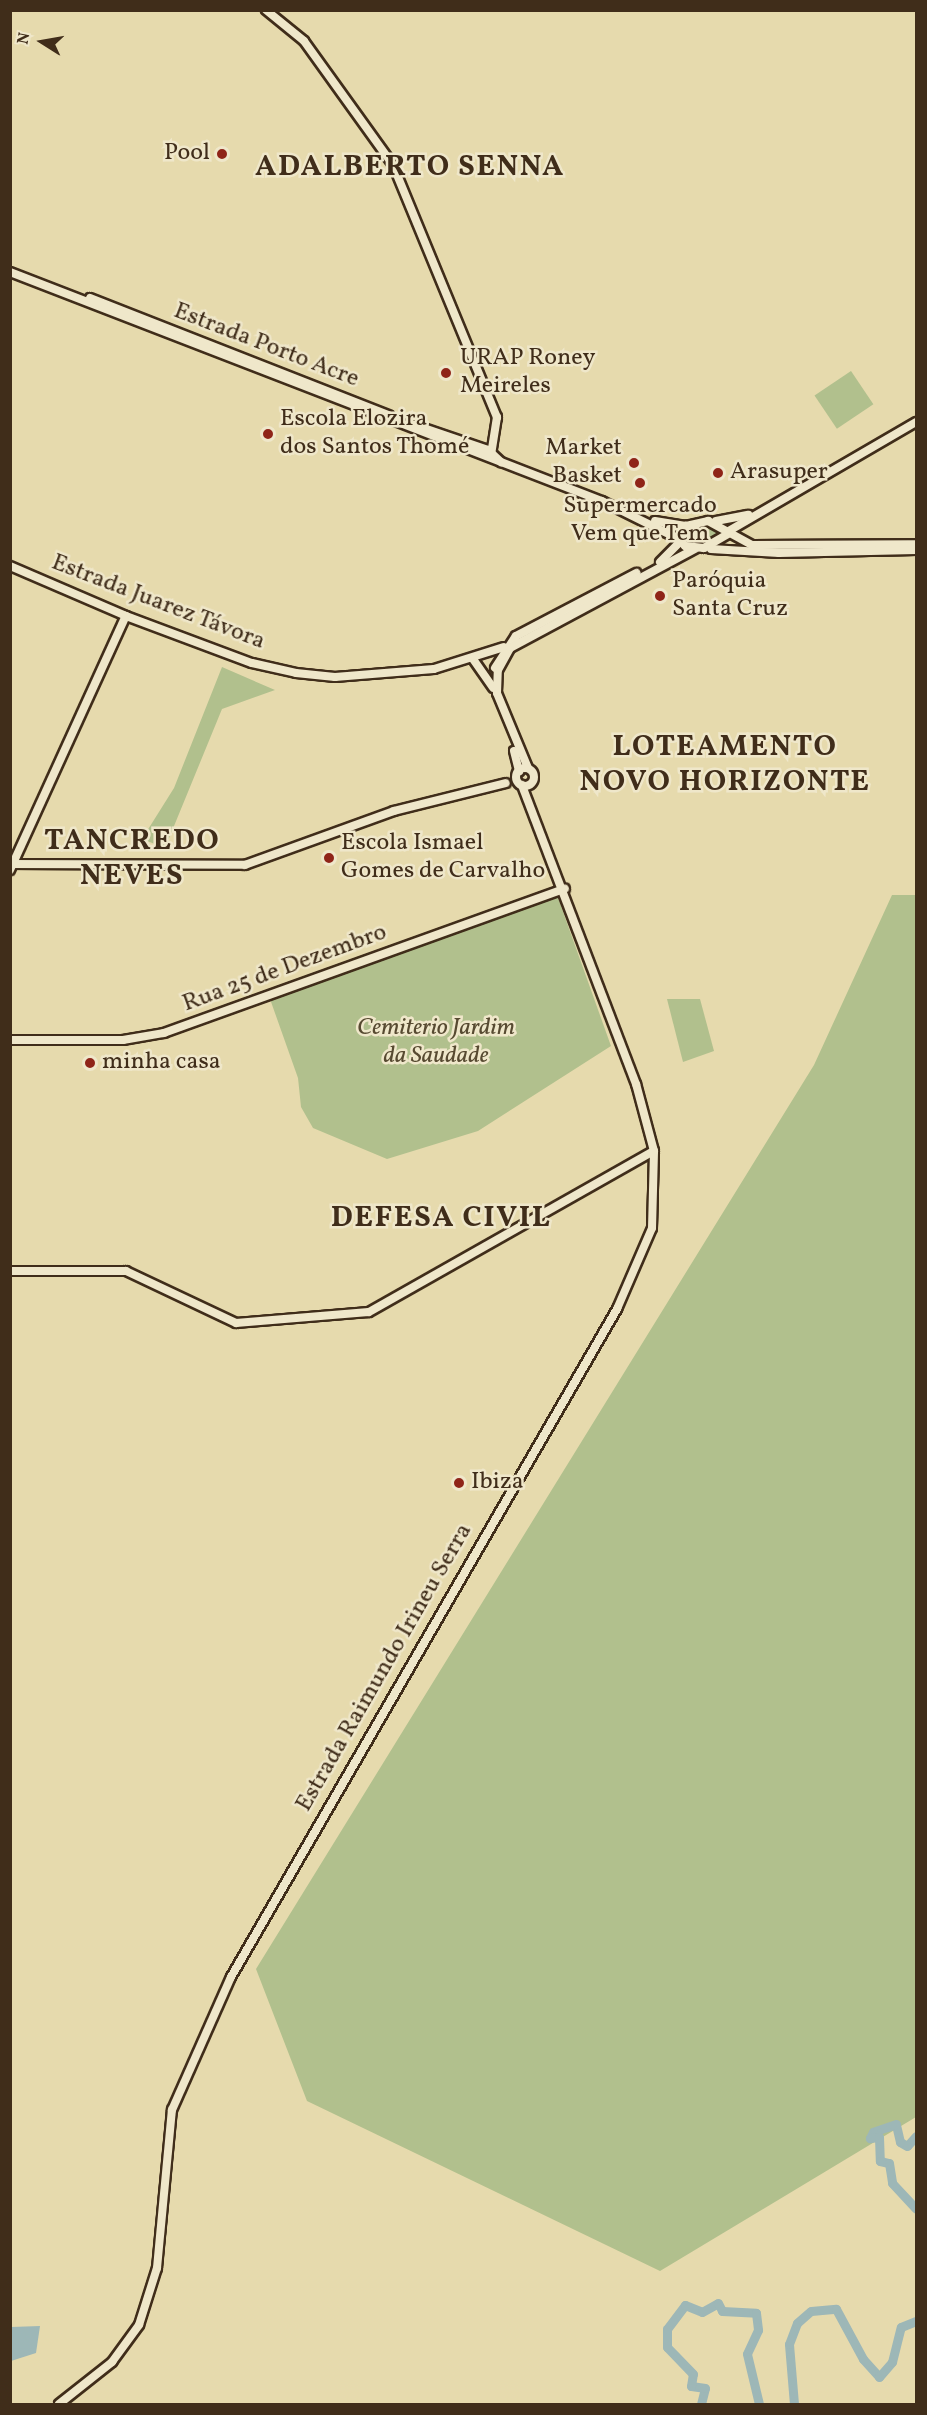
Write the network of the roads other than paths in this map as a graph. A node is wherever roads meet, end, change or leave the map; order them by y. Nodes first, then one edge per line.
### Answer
1 (266, 10) edge
2 (10, 267) edge
3 (10, 272) edge
4 (916, 422) edge
5 (485, 453) junction
6 (755, 513) junction
7 (650, 520) junction
8 (713, 522) junction
9 (686, 526) junction
10 (728, 533) junction
11 (680, 541) junction
12 (916, 544) edge
13 (700, 549) junction
14 (916, 549) edge
15 (10, 566) edge
16 (126, 616) junction
17 (558, 618) junction
18 (504, 647) junction
19 (473, 659) junction
20 (493, 688) junction
21 (528, 768) junction
22 (519, 771) junction
23 (506, 783) dead end
24 (531, 783) junction
25 (522, 785) junction
26 (530, 798) junction
27 (11, 866) edge
28 (565, 889) junction
29 (10, 1040) edge
30 (654, 1151) junction
31 (10, 1271) edge
32 (59, 2404) edge

1 - 5 street
2 - 5 street, Estrada Porto Acre
3 - 5 street, Estrada Porto Acre
4 - 6 street
5 - 7 street, Estrada Porto Acre
6 - 8 street, Estrada Porto Acre
6 - 10 street
7 - 9 street, Estrada Porto Acre
7 - 11 street, Estrada Porto Acre
8 - 9 street, Estrada Porto Acre
8 - 10 street
9 - 11 street
10 - 12 street
10 - 13 street
11 - 13 street, Estrada Porto Acre
11 - 17 street
13 - 14 street
13 - 17 street
15 - 16 street, Estrada Juarez Távora
16 - 19 street, Estrada Juarez Távora
16 - 27 street
17 - 18 street
17 - 21 street
18 - 19 street, Estrada Juarez Távora
18 - 20 street
19 - 20 street
20 - 22 street
21 - 22 street
21 - 24 street, Estrada Raimundo Irineu Serra
22 - 25 street, Estrada Raimundo Irineu Serra
23 - 27 street
24 - 25 street
24 - 26 street, Estrada Raimundo Irineu Serra
25 - 26 street, Estrada Raimundo Irineu Serra
26 - 28 street, Estrada Raimundo Irineu Serra
28 - 29 street, Rua 25 de Dezembro
28 - 30 street, Estrada Raimundo Irineu Serra
30 - 31 street
30 - 32 street, Estrada Raimundo Irineu Serra

